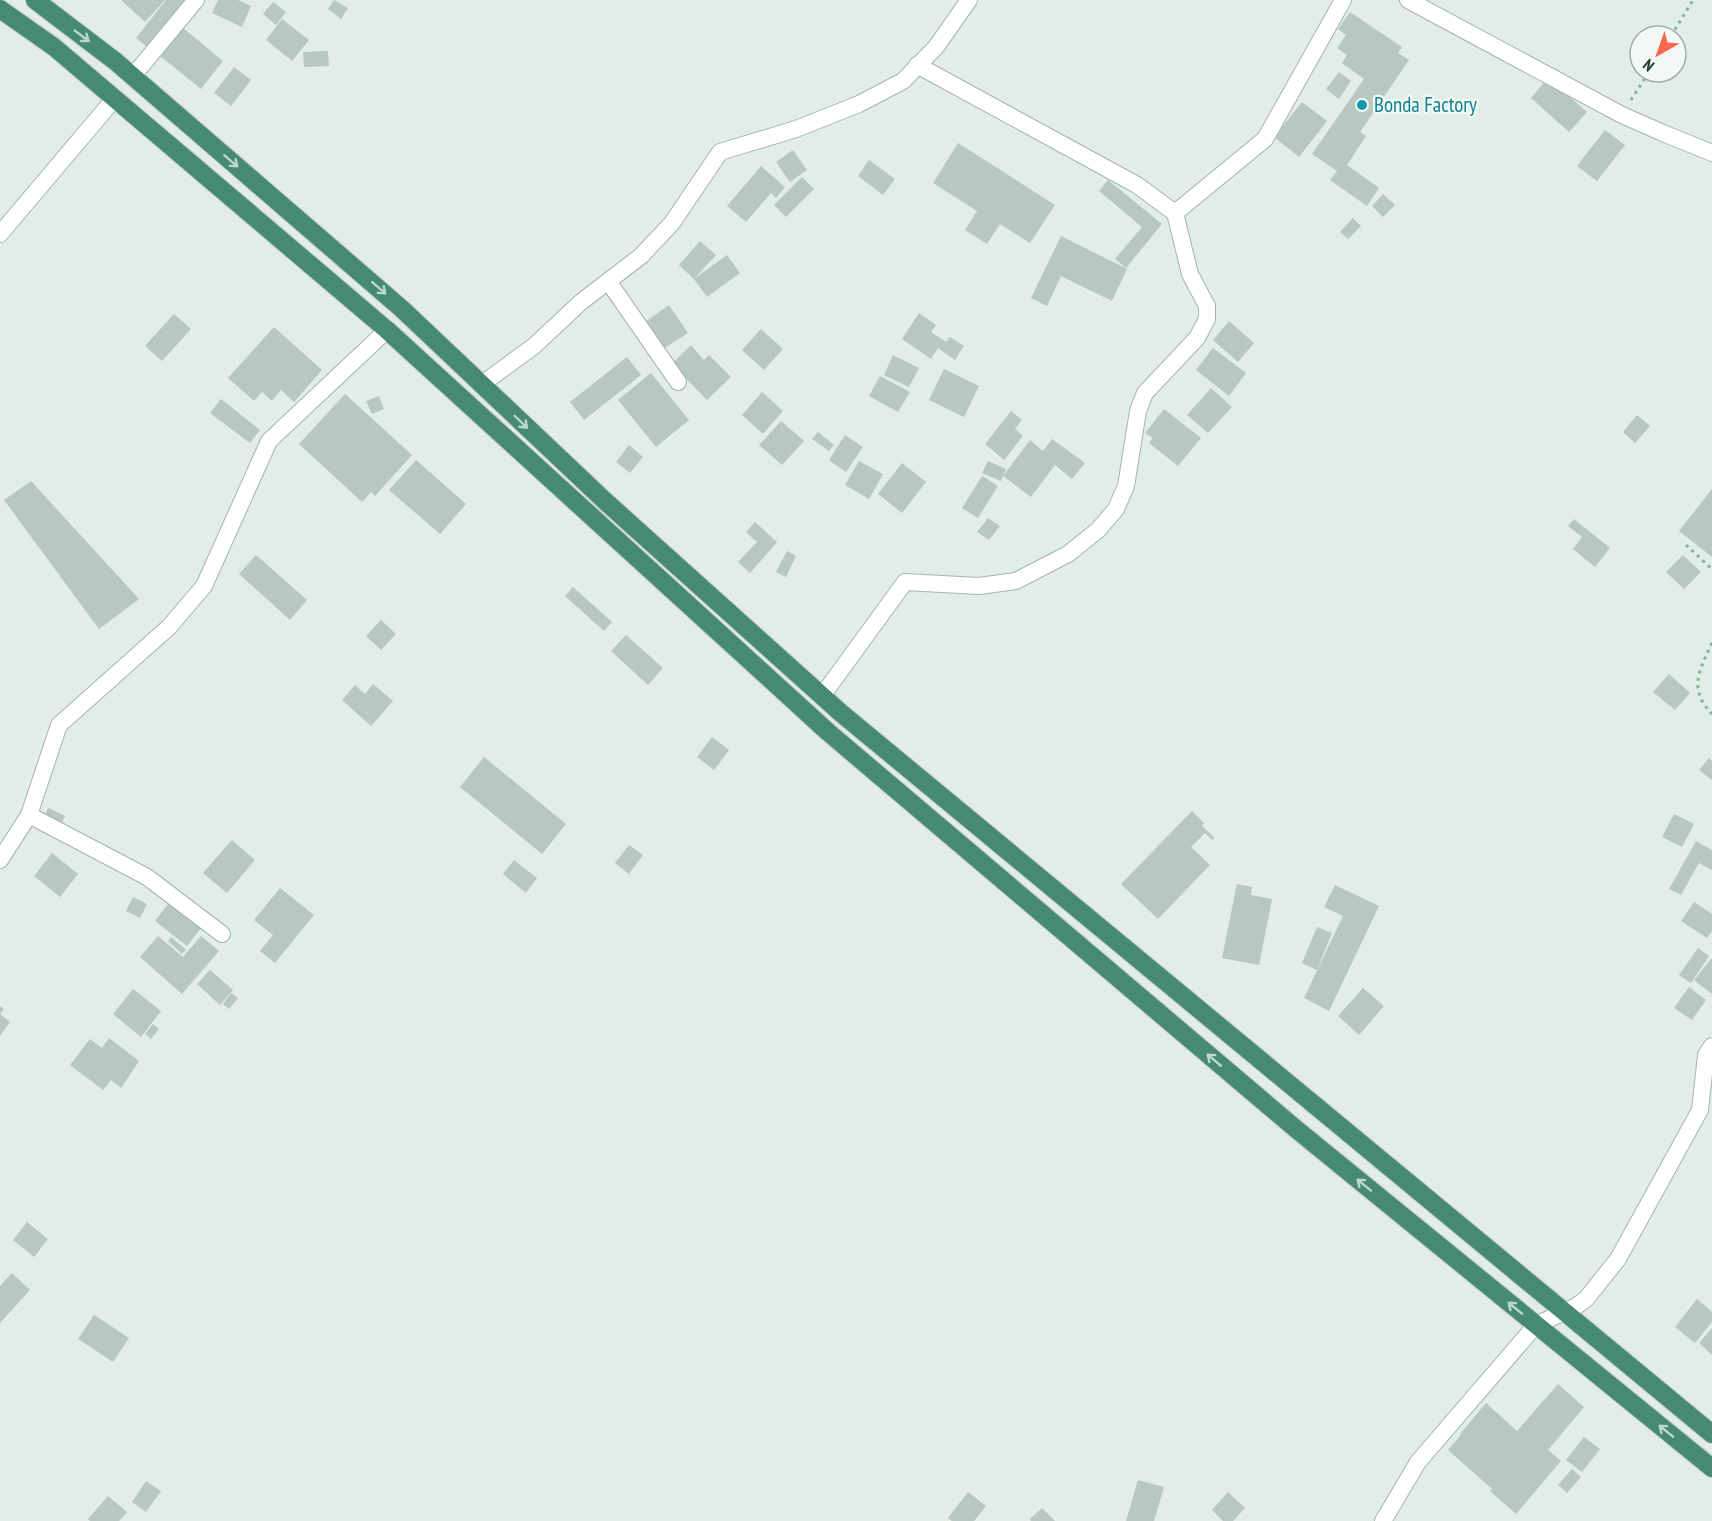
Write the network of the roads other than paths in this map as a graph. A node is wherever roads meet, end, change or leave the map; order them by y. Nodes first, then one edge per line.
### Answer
1 (35, 0) edge
2 (196, 0) edge
3 (969, 0) edge
4 (1342, 0) edge
5 (1408, 0) edge
6 (0, 9) edge
7 (917, 65) junction
8 (133, 76) junction
9 (115, 98) junction
10 (1712, 153) edge
11 (1175, 213) junction
12 (0, 234) edge
13 (608, 281) junction
14 (387, 330) junction
15 (678, 382) dead end
16 (482, 384) junction
17 (822, 696) junction
18 (29, 815) junction
19 (0, 860) edge
20 (222, 934) dead end
21 (1712, 1046) edge
22 (1564, 1312) junction
23 (1536, 1325) junction
24 (1712, 1434) edge
25 (1712, 1467) edge
26 (1383, 1521) edge

1 -> 8 highway
2 - 8 street
3 - 7 street
4 - 11 street
5 - 10 street
6 - 9 highway
7 - 11 street
7 - 13 street
8 -> 16 highway
9 - 12 street
9 - 14 highway
11 - 17 street
13 - 15 street
13 - 16 street
14 - 18 street
23 -> 14 highway
16 -> 17 highway
17 - 22 highway
18 - 19 street
18 - 20 street
21 - 22 street
22 - 23 street
22 - 24 highway
25 -> 23 highway
23 - 26 street

